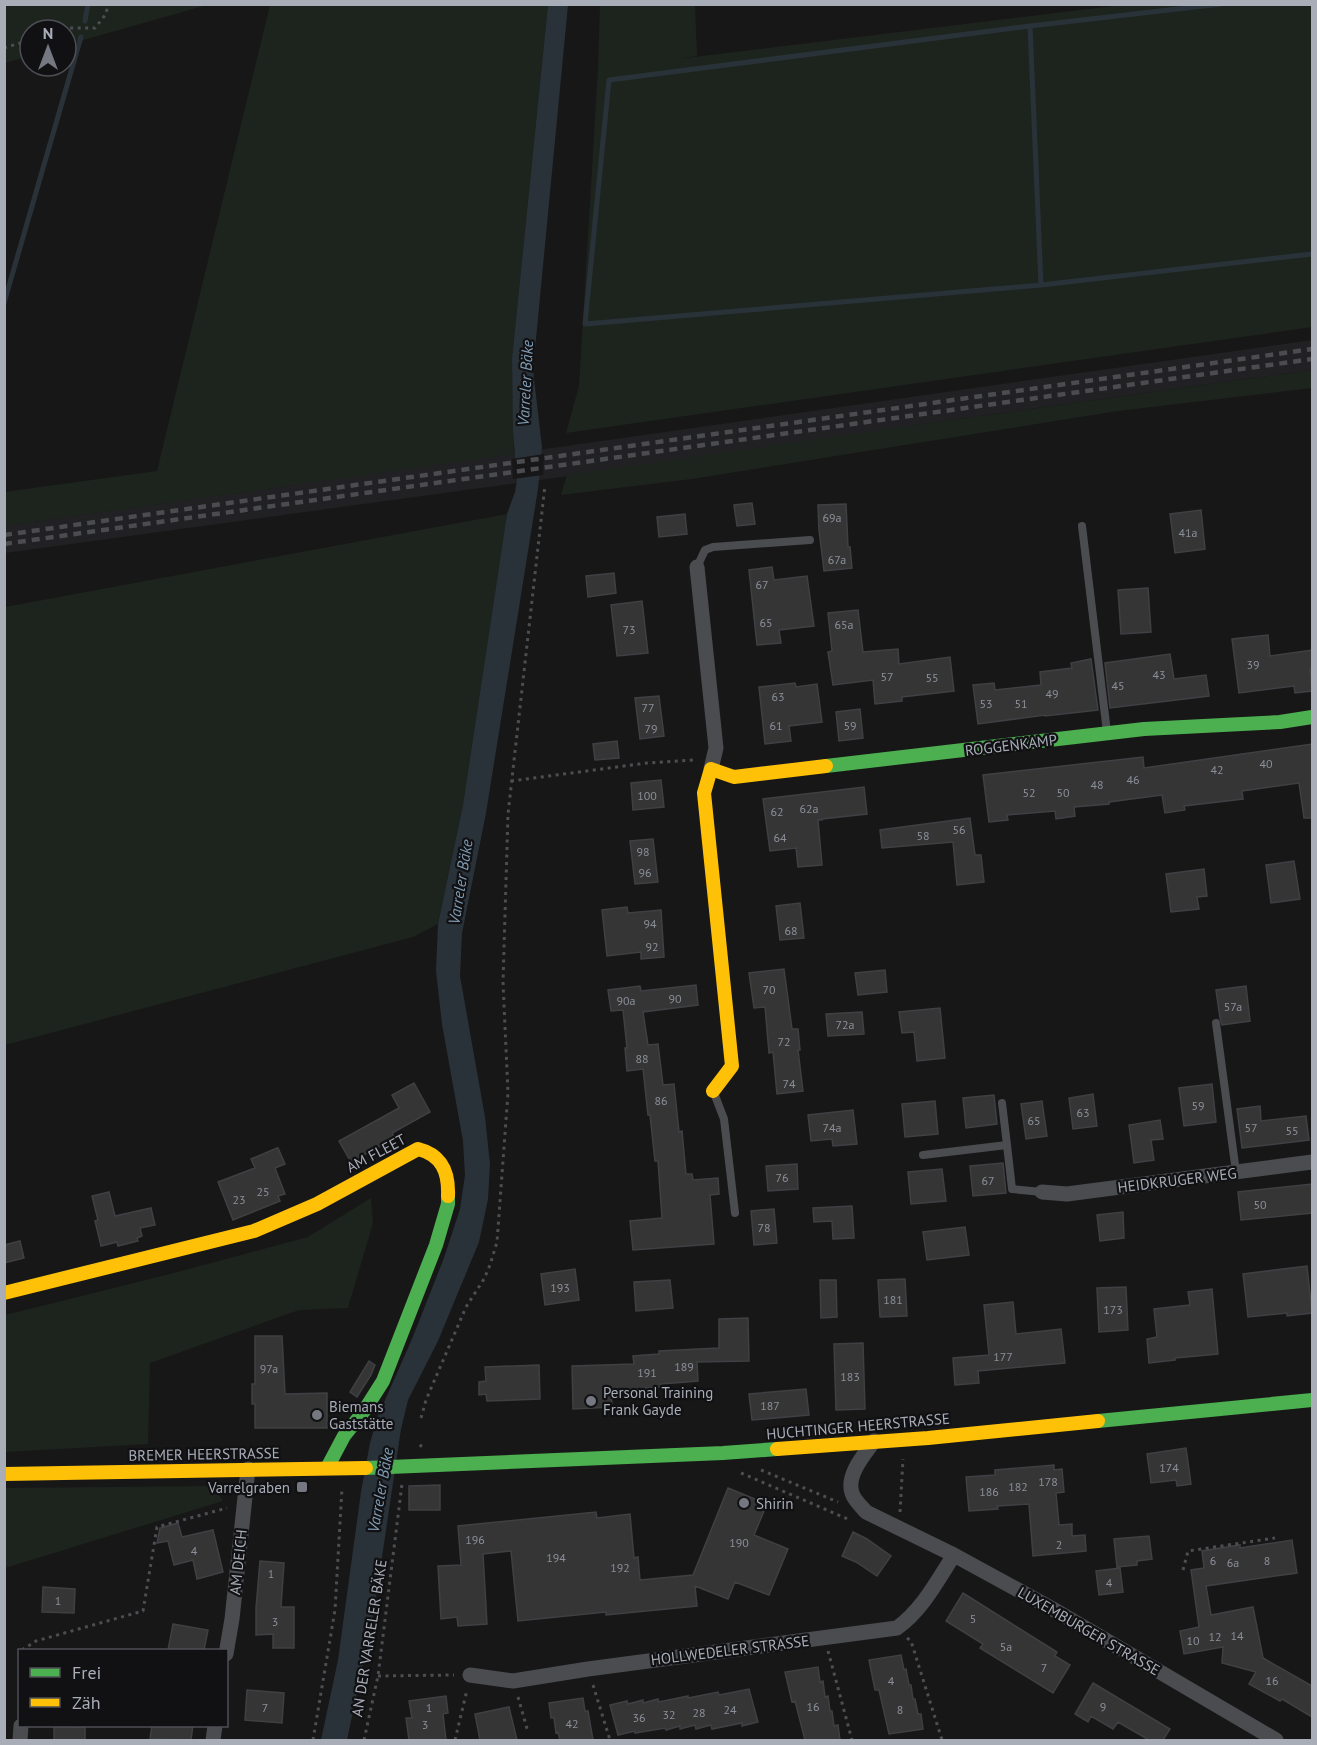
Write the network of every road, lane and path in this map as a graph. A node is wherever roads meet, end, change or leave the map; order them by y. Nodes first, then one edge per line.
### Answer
1 (108, 4) edge
2 (78, 28) edge
3 (545, 485) dead end
4 (1082, 526) dead end
5 (810, 540) dead end
6 (697, 567) joint
7 (1312, 717) edge
8 (1107, 734) junction
9 (711, 769) junction
10 (511, 781) junction
11 (1216, 1023) dead end
12 (713, 1091) joint
13 (1002, 1103) dead end
14 (1007, 1145) junction
15 (923, 1155) dead end
16 (1312, 1162) edge
17 (1236, 1172) junction
18 (1042, 1192) joint
19 (735, 1213) dead end
20 (4, 1293) edge
21 (1312, 1400) edge
22 (421, 1418) dead end
23 (904, 1439) junction
24 (874, 1441) junction
25 (723, 1453) junction
26 (401, 1467) junction
27 (754, 1467) dead end
28 (327, 1468) junction
29 (343, 1468) junction
30 (248, 1469) junction
31 (4, 1474) edge
32 (244, 1503) junction
33 (860, 1517) junction
34 (899, 1529) junction
35 (1275, 1538) dead end
36 (954, 1555) junction
37 (1183, 1570) dead end
38 (897, 1628) junction
39 (824, 1638) junction
40 (24, 1649) edge
41 (227, 1649) edge
42 (588, 1669) junction
43 (470, 1675) junction
44 (378, 1676) junction
45 (513, 1681) junction
46 (528, 1732) dead end
47 (313, 1740) edge
48 (364, 1740) edge
49 (455, 1740) edge
50 (610, 1740) edge
51 (852, 1740) edge
52 (942, 1740) edge
53 (1276, 1740) edge

1 - 2 path
3 - 10 path
4 - 8 lane
5 - 6 lane
6 - 9 street
7 - 8 street, ROGGENKAMP
8 - 9 street, ROGGENKAMP
9 - 10 path
9 - 12 street
10 - 22 path
11 - 17 lane
12 - 19 lane
13 - 14 lane
14 - 15 lane
14 - 18 lane
16 - 17 street, HEIDKRUGER WEG
17 - 18 street, HEIDKRUGER WEG
20 - 28 street, AM FLEET
21 - 23 street, HUCHTINGER HEERSTRASSE
23 - 24 street, HUCHTINGER HEERSTRASSE
23 - 34 path
24 - 25 street, HUCHTINGER HEERSTRASSE
24 - 33 street
25 - 26 street, HUCHTINGER HEERSTRASSE
25 - 33 path
26 - 29 street, BREMER HEERSTRASSE
26 - 44 path, AN DER VARRELER BÄKE
27 - 33 path
28 - 29 street, BREMER HEERSTRASSE
28 - 30 street, BREMER HEERSTRASSE
29 - 47 path
30 - 31 street, BREMER HEERSTRASSE
30 - 32 street, AM DEICH
32 - 40 path
32 - 41 street, AM DEICH
33 - 34 street, LUXEMBURGER STRASSE
34 - 36 street, LUXEMBURGER STRASSE
35 - 37 path
36 - 38 street
36 - 53 street, LUXEMBURGER STRASSE
38 - 39 street, HOLLWEDELER STRASSE
38 - 52 path
39 - 42 street, HOLLWEDELER STRASSE
39 - 51 path
42 - 45 street, HOLLWEDELER STRASSE
42 - 50 path
43 - 44 path
43 - 45 street, HOLLWEDELER STRASSE
43 - 49 path
44 - 48 path, AN DER VARRELER BÄKE
45 - 46 path

